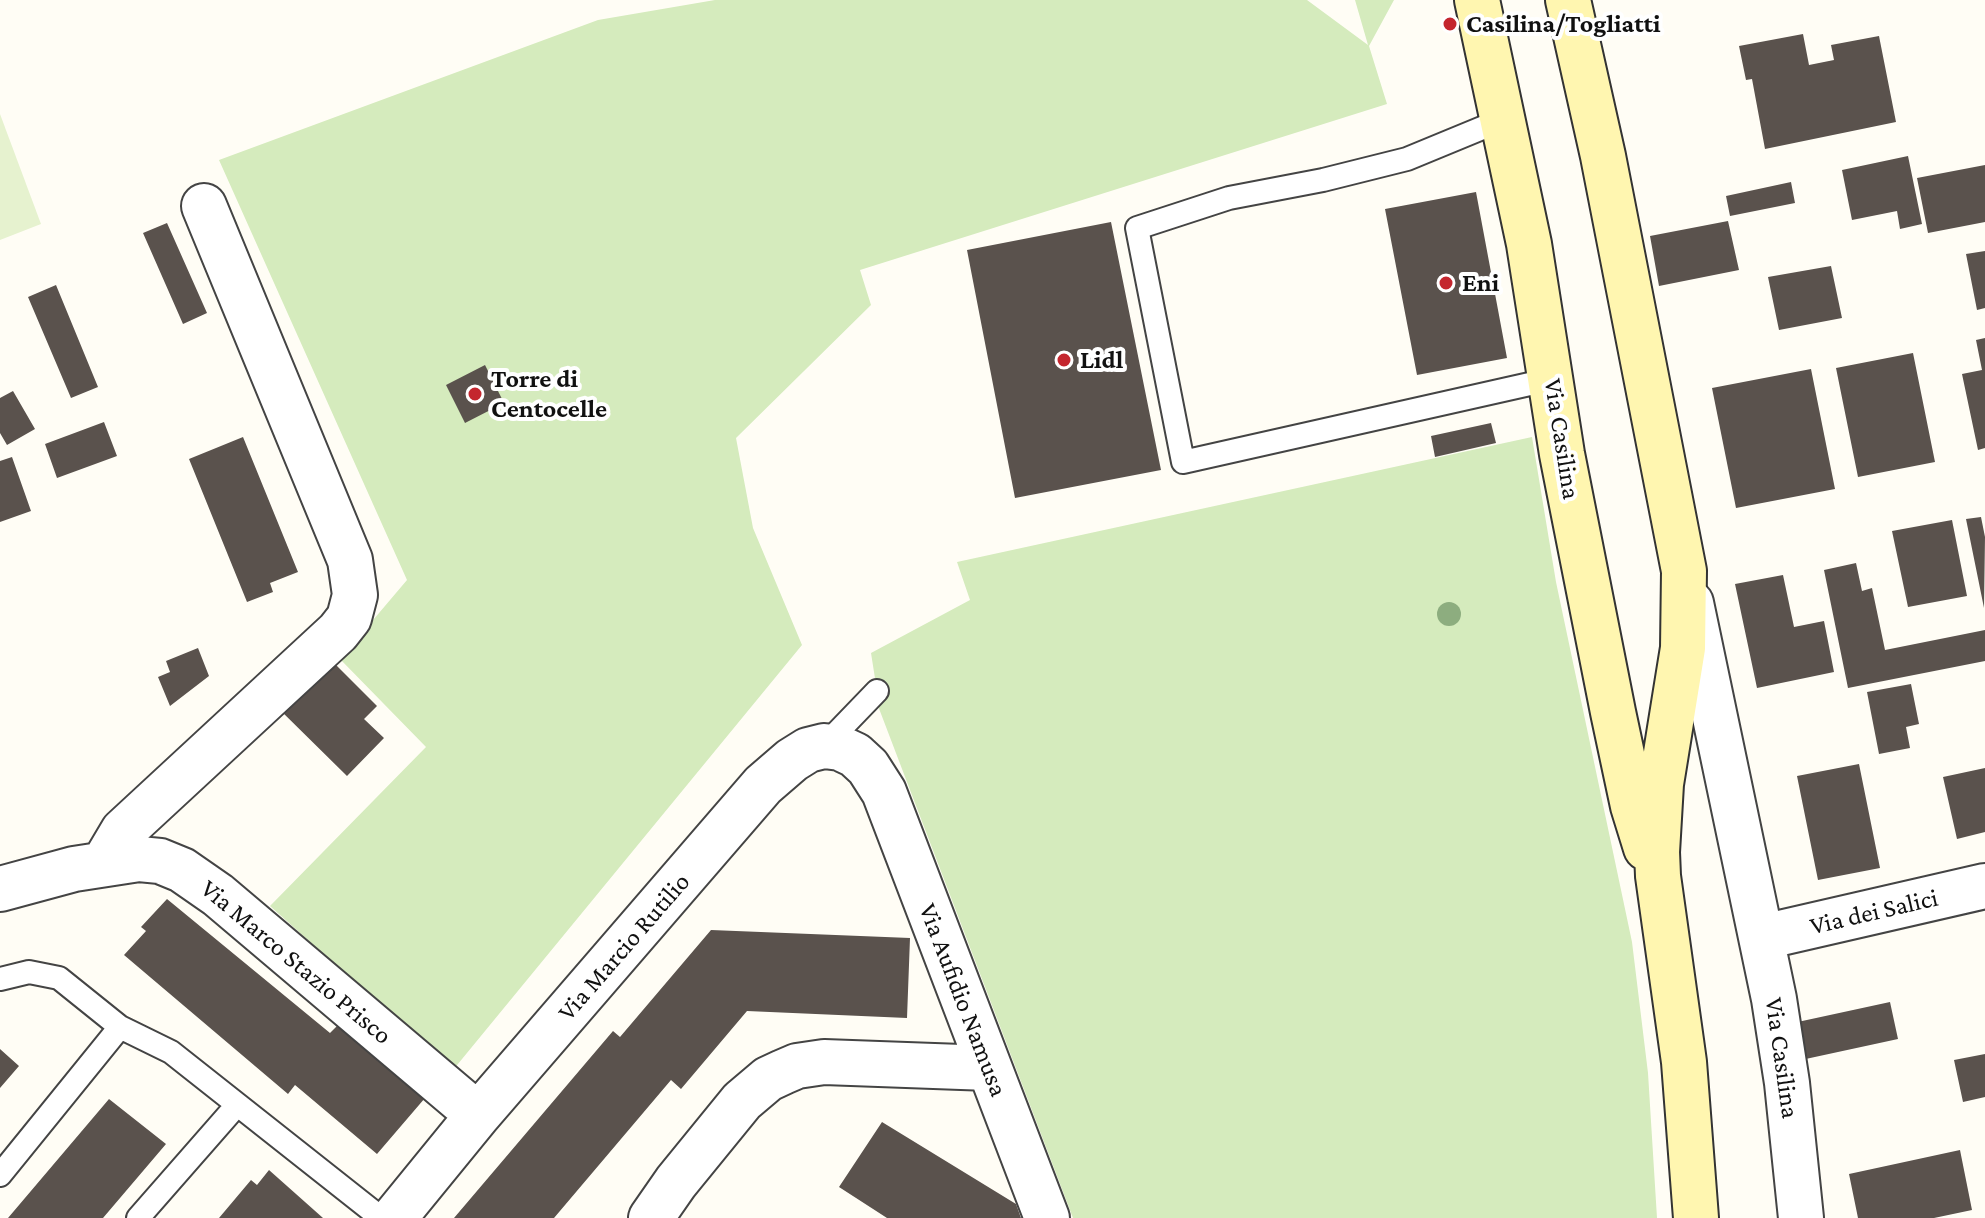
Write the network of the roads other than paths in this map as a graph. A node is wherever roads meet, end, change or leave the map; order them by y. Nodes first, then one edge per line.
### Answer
1 (1477, 0) edge
2 (1568, 0) edge
3 (1504, 119) junction
4 (204, 206) dead end
5 (1552, 379) junction
6 (1684, 571) junction
7 (877, 691) dead end
8 (824, 746) junction
9 (104, 863) junction
10 (1658, 876) junction
11 (1985, 886) edge
12 (0, 889) edge
13 (1763, 937) junction
14 (0, 979) edge
15 (120, 1027) junction
16 (989, 1068) junction
17 (237, 1105) junction
18 (478, 1115) junction
19 (0, 1175) edge
20 (138, 1218) edge
21 (381, 1218) edge
22 (394, 1218) edge
23 (651, 1218) edge
24 (1047, 1218) edge
25 (1696, 1218) edge
26 (1801, 1218) edge

1 - 3 main road, Via Casilina
2 - 6 main road, Via Casilina
3 - 5 main road, Via Casilina
3 - 5 lane
4 - 9 street
5 - 10 main road, Via Casilina
6 - 10 main road, Via Casilina
6 - 13 street, Via Casilina
7 - 8 lane
8 - 16 street, Via Aufidio Namusa
8 - 18 street, Via Marcio Rutilio
9 - 12 street, Via Marco Stazio Prisco
9 - 18 street, Via Marco Stazio Prisco
10 - 25 main road, Via Casilina
11 - 13 street, Via dei Salici
13 - 26 street, Via Casilina
14 - 15 lane
15 - 17 lane
15 - 19 lane
16 - 23 street
16 - 24 street, Via Aufidio Namusa
17 - 20 lane
17 - 21 lane
18 - 22 street, Via Marcio Rutilio

